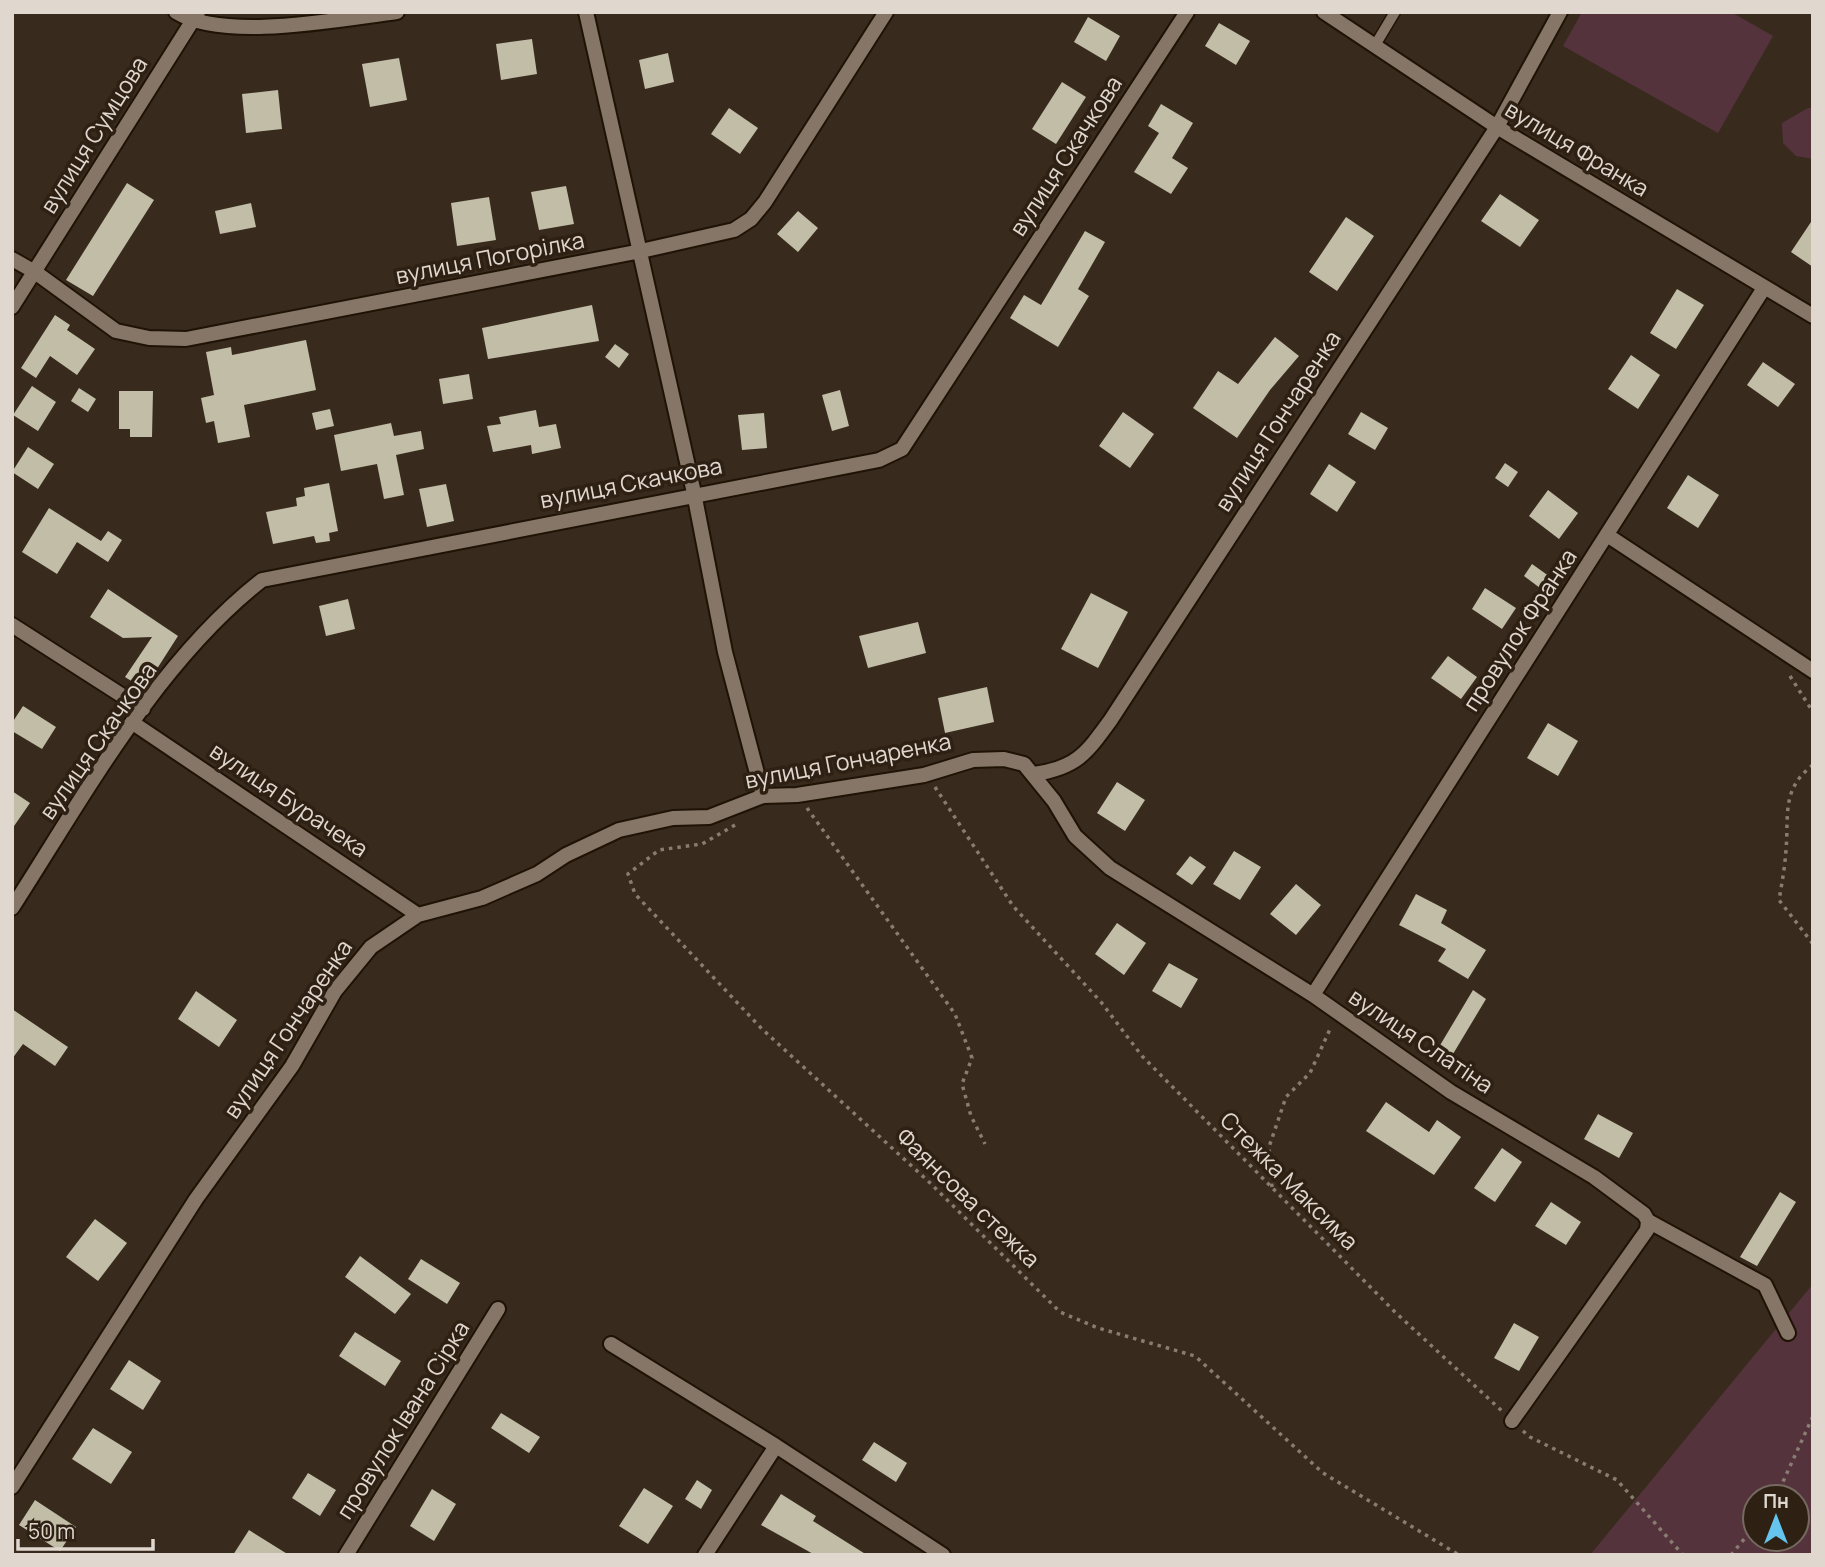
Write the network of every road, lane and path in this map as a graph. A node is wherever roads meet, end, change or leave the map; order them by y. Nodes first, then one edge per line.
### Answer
1 (176, 12) edge
2 (397, 12) edge
3 (586, 12) edge
4 (886, 12) edge
5 (1187, 12) edge
6 (1324, 12) edge
7 (1395, 12) edge
8 (1560, 12) edge
9 (195, 17) edge
10 (1374, 47) junction
11 (1497, 127) junction
12 (641, 251) junction
13 (12, 259) edge
14 (35, 272) junction
15 (1764, 288) junction
16 (12, 307) edge
17 (1813, 316) edge
18 (694, 493) junction
19 (1607, 535) junction
20 (12, 625) edge
21 (1813, 671) edge
22 (143, 709) junction
23 (133, 723) junction
24 (1813, 765) edge
25 (1034, 774) junction
26 (924, 775) junction
27 (797, 795) junction
28 (763, 796) junction
29 (747, 802) junction
30 (12, 908) edge
31 (418, 915) junction
32 (1813, 944) edge
33 (1313, 995) junction
34 (1332, 1008) junction
35 (985, 1144) dead end
36 (1272, 1188) junction
37 (1648, 1221) junction
38 (498, 1309) dead end
39 (1788, 1333) dead end
40 (611, 1344) dead end
41 (1813, 1416) edge
42 (1512, 1421) junction
43 (776, 1446) junction
44 (1782, 1483) edge
45 (12, 1487) edge
46 (346, 1555) edge
47 (705, 1555) edge
48 (943, 1555) edge
49 (1459, 1555) edge
50 (1683, 1555) edge

1 - 9 street
2 - 9 street
3 - 12 street
4 - 12 street, вулиця Погорілка
5 - 18 street, вулиця Скачкова
6 - 10 street, вулиця Франка
7 - 10 lane
8 - 11 street, вулиця Гончаренка
9 - 14 street, вулиця Сумцова
10 - 11 street, вулиця Франка
11 - 15 street, вулиця Франка
11 - 25 street, вулиця Гончаренка
12 - 14 street, вулиця Погорілка
12 - 18 street
13 - 14 street, вулиця Погорілка
14 - 16 street, вулиця Сумцова
15 - 17 street, вулиця Франка
15 - 19 street, провулок Франка
18 - 22 street, вулиця Скачкова
18 - 28 street
19 - 21 street
19 - 33 street, провулок Франка
20 - 22 street
22 - 23 street, вулиця Скачкова
23 - 30 street, вулиця Скачкова
23 - 31 street, вулиця Бурачека
24 - 32 path
25 - 26 street, вулиця Гончаренка
25 - 33 street, вулиця Слатіна
26 - 27 street, вулиця Гончаренка
26 - 36 path, Стежка Максима
27 - 28 street, вулиця Гончаренка
27 - 35 path
28 - 29 street, вулиця Гончаренка
29 - 31 street, вулиця Гончаренка
29 - 49 path, Фаянсова стежка
31 - 45 street, вулиця Гончаренка
33 - 34 street, вулиця Слатіна
34 - 36 path
34 - 37 street, вулиця Слатіна
36 - 42 path, Стежка Максима
37 - 39 street, вулиця Слатіна
37 - 42 street
38 - 46 street, провулок Івана Сірка
40 - 43 street
41 - 44 path
42 - 50 path, Стежка Максима
43 - 47 street
43 - 48 street

